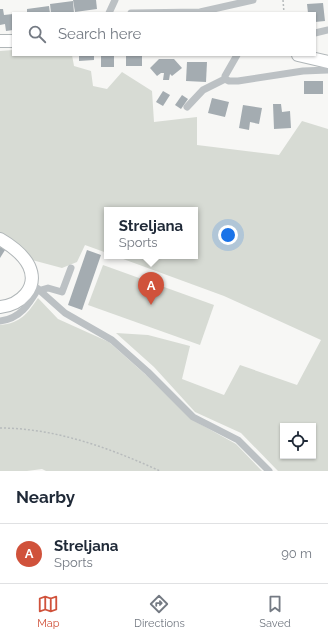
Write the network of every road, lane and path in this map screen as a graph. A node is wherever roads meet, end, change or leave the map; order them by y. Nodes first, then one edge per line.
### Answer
1 (115, 0) edge
2 (253, 0) edge
3 (283, 0) edge
4 (109, 12) edge
5 (200, 12) edge
6 (284, 12) edge
7 (328, 30) edge
8 (316, 33) edge
9 (0, 41) edge
10 (12, 41) edge
11 (236, 56) edge
12 (302, 56) edge
13 (328, 62) edge
14 (328, 70) edge
15 (225, 79) junction
16 (187, 107) dead end
17 (0, 239) edge
18 (71, 268) dead end
19 (37, 288) junction
20 (0, 307) edge
21 (0, 321) edge
22 (0, 428) edge
23 (160, 471) edge
24 (269, 471) edge

1 - 4 street
2 - 5 street
3 - 6 path
7 - 8 street
9 - 10 main road
11 - 15 street
12 - 13 main road
14 - 15 street
15 - 16 street
17 - 19 main road
18 - 19 street
19 - 20 main road
19 - 21 street
19 - 24 street
22 - 23 path

